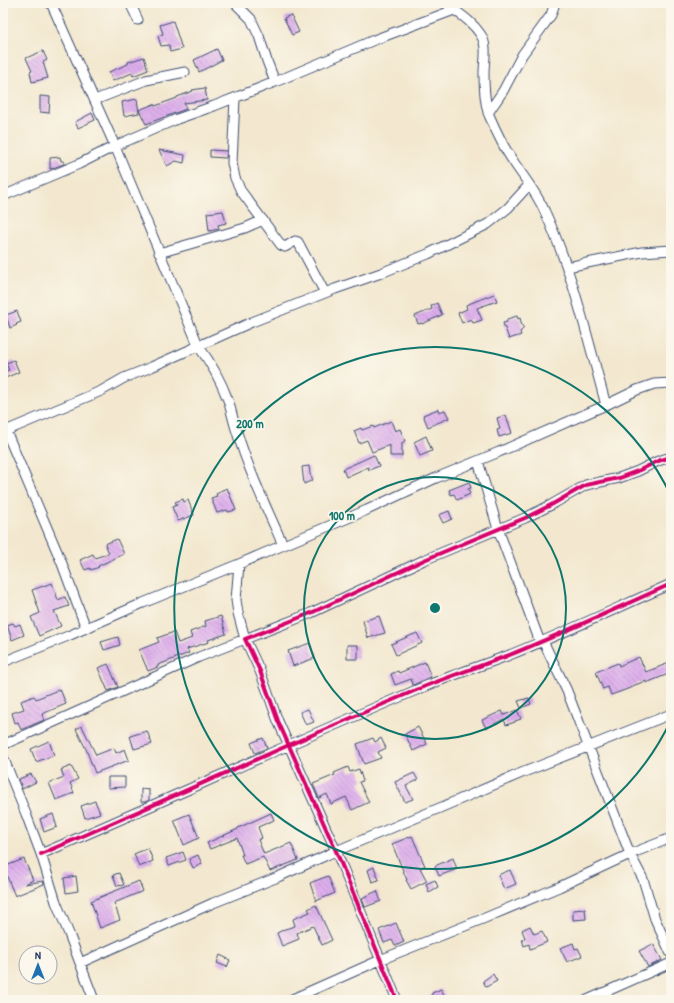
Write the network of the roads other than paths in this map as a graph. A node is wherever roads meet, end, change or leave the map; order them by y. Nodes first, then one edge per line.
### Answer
1 (51, 3) edge
2 (130, 3) edge
3 (235, 3) edge
4 (445, 3) edge
5 (555, 3) edge
6 (454, 10) junction
7 (138, 20) dead end
8 (184, 72) dead end
9 (275, 82) junction
10 (235, 98) junction
11 (95, 100) junction
12 (488, 113) junction
13 (115, 146) junction
14 (530, 185) junction
15 (3, 196) edge
16 (263, 220) junction
17 (671, 250) edge
18 (160, 252) junction
19 (567, 267) junction
20 (325, 293) junction
21 (199, 347) junction
22 (671, 383) edge
23 (606, 405) junction
24 (4, 432) edge
25 (671, 457) edge
26 (478, 461) junction
27 (498, 529) junction
28 (283, 545) junction
29 (240, 564) junction
30 (671, 584) edge
31 (86, 628) junction
32 (245, 639) junction
33 (541, 641) junction
34 (3, 662) edge
35 (671, 714) edge
36 (3, 745) edge
37 (290, 745) junction
38 (589, 747) junction
39 (3, 757) edge
40 (671, 838) edge
41 (336, 851) junction
42 (41, 854) junction
43 (630, 854) junction
44 (671, 954) edge
45 (380, 960) junction
46 (80, 963) junction
47 (671, 963) edge
48 (94, 1000) edge
49 (290, 1000) edge
50 (397, 1000) edge
51 (587, 1000) edge

1 - 11 street
2 - 7 street
3 - 9 street
4 - 6 street
5 - 12 street
6 - 9 street
6 - 12 street
8 - 11 street
9 - 10 street
10 - 13 street
10 - 16 street
11 - 13 street
12 - 14 street
13 - 15 street
13 - 18 street
14 - 19 street
14 - 20 street
16 - 18 street
16 - 20 street
17 - 19 street
18 - 21 street
19 - 23 street
20 - 21 street
21 - 24 street
21 - 28 street
22 - 23 street
23 - 26 street
24 - 31 street
25 - 27 street
26 - 27 street
26 - 28 street
27 - 32 street
27 - 33 street
28 - 29 street
29 - 31 street
29 - 32 street
30 - 33 street
31 - 34 street
32 - 36 street
32 - 37 street
33 - 37 street
33 - 38 street
35 - 38 street
37 - 41 street
37 - 42 street
38 - 41 street
38 - 43 street
39 - 42 street
40 - 43 street
41 - 45 street
41 - 46 street
42 - 46 street
43 - 44 street
43 - 45 street
45 - 49 street
45 - 50 street
46 - 48 street
47 - 51 street

